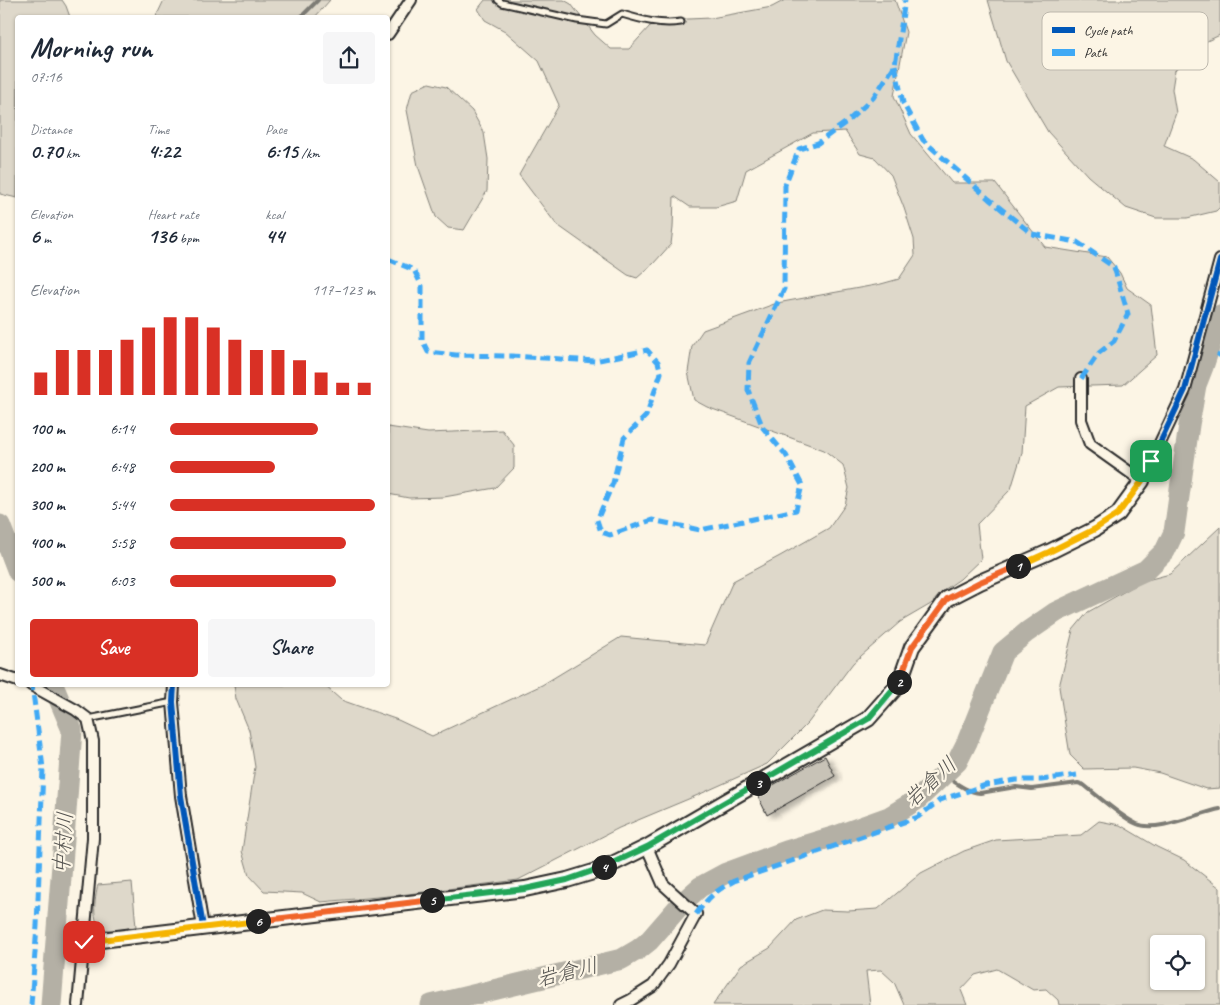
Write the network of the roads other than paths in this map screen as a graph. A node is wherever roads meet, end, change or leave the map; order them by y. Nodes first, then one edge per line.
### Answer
1 (411, 0) edge
2 (498, 0) edge
3 (681, 22) dead end
4 (390, 31) edge
5 (1220, 260) edge
6 (1081, 379) dead end
7 (1142, 481) junction
8 (0, 675) edge
9 (15, 679) edge
10 (34, 687) edge
11 (174, 687) edge
12 (173, 702) junction
13 (88, 719) junction
14 (647, 847) junction
15 (203, 927) junction
16 (84, 942) junction
17 (78, 1005) edge
18 (621, 1005) edge

1 - 4 street
2 - 3 lane
5 - 7 street
6 - 7 street
7 - 14 street
8 - 9 street
10 - 13 street
11 - 12 street
12 - 13 lane
12 - 15 street
13 - 16 street
14 - 15 street
14 - 18 street
15 - 16 street
16 - 17 street

